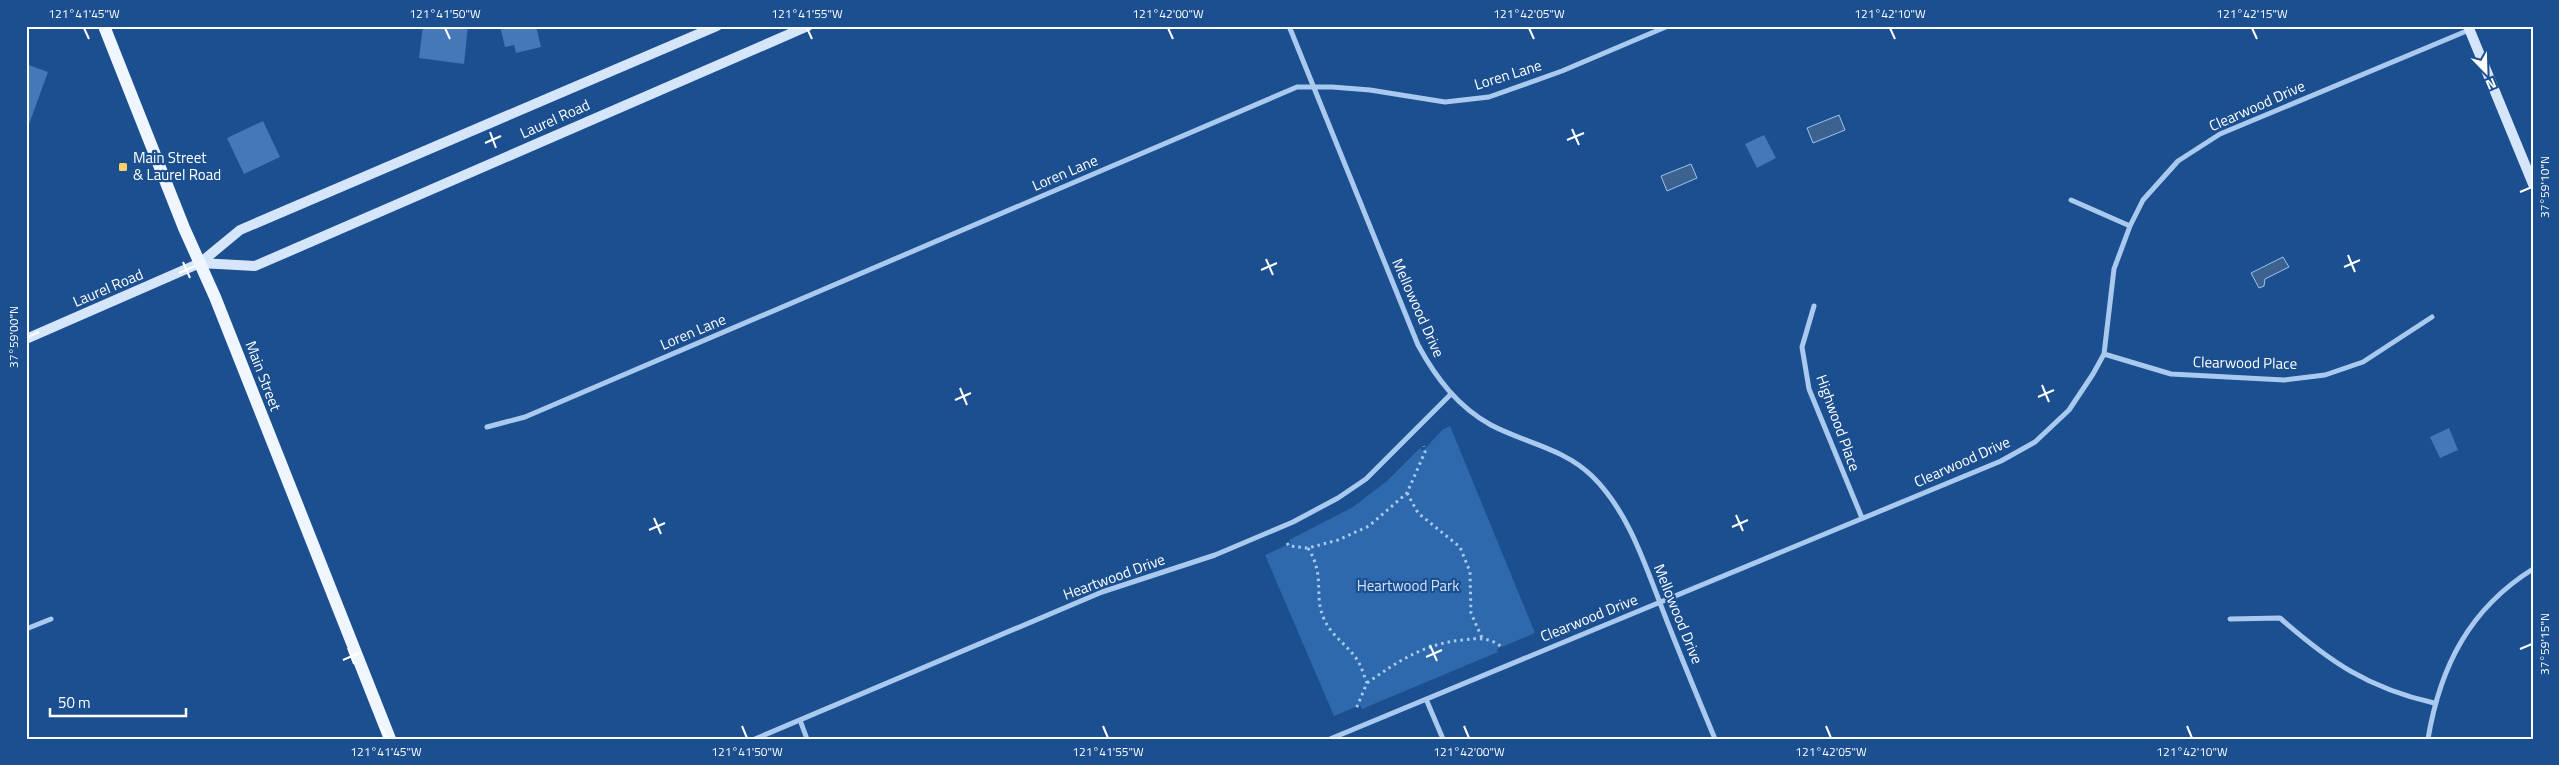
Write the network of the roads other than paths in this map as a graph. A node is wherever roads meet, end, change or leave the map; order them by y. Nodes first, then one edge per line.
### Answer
1 (104, 26) edge
2 (717, 26) edge
3 (808, 26) edge
4 (1289, 26) edge
5 (1668, 26) edge
6 (2469, 28) edge
7 (1313, 86) junction
8 (2533, 184) edge
9 (2070, 200) dead end
10 (2130, 226) junction
11 (200, 263) junction
12 (1814, 306) dead end
13 (2432, 317) dead end
14 (26, 339) edge
15 (2104, 354) junction
16 (1451, 394) junction
17 (487, 427) dead end
18 (1862, 518) junction
19 (2533, 569) edge
20 (1660, 602) junction
21 (51, 619) dead end
22 (2230, 619) dead end
23 (26, 629) edge
24 (1426, 699) junction
25 (2434, 703) junction
26 (800, 720) junction
27 (390, 739) edge
28 (755, 739) edge
29 (807, 739) edge
30 (1330, 739) edge
31 (1443, 739) edge
32 (1715, 739) edge
33 (2428, 739) edge

1 - 11 main road, Main Street
2 - 11 main road, Laurel Road
3 - 11 main road, Laurel Road
4 - 7 street, Mellowood Drive
5 - 7 street, Loren Lane
6 - 8 main road
6 - 10 street, Clearwood Drive
7 - 16 street, Mellowood Drive
7 - 17 street, Loren Lane
9 - 10 street
10 - 15 street, Clearwood Drive
11 - 14 main road, Laurel Road
11 - 27 main road, Main Street
12 - 18 street, Highwood Place
13 - 15 street, Clearwood Place
15 - 18 street, Clearwood Drive
16 - 20 street, Mellowood Drive
16 - 26 street, Heartwood Drive
18 - 20 street, Clearwood Drive
19 - 25 street
20 - 24 street, Clearwood Drive
20 - 32 street, Mellowood Drive
21 - 23 street
22 - 25 street
24 - 30 street, Clearwood Drive
24 - 31 street
25 - 33 street
26 - 28 street, Heartwood Drive
26 - 29 street

